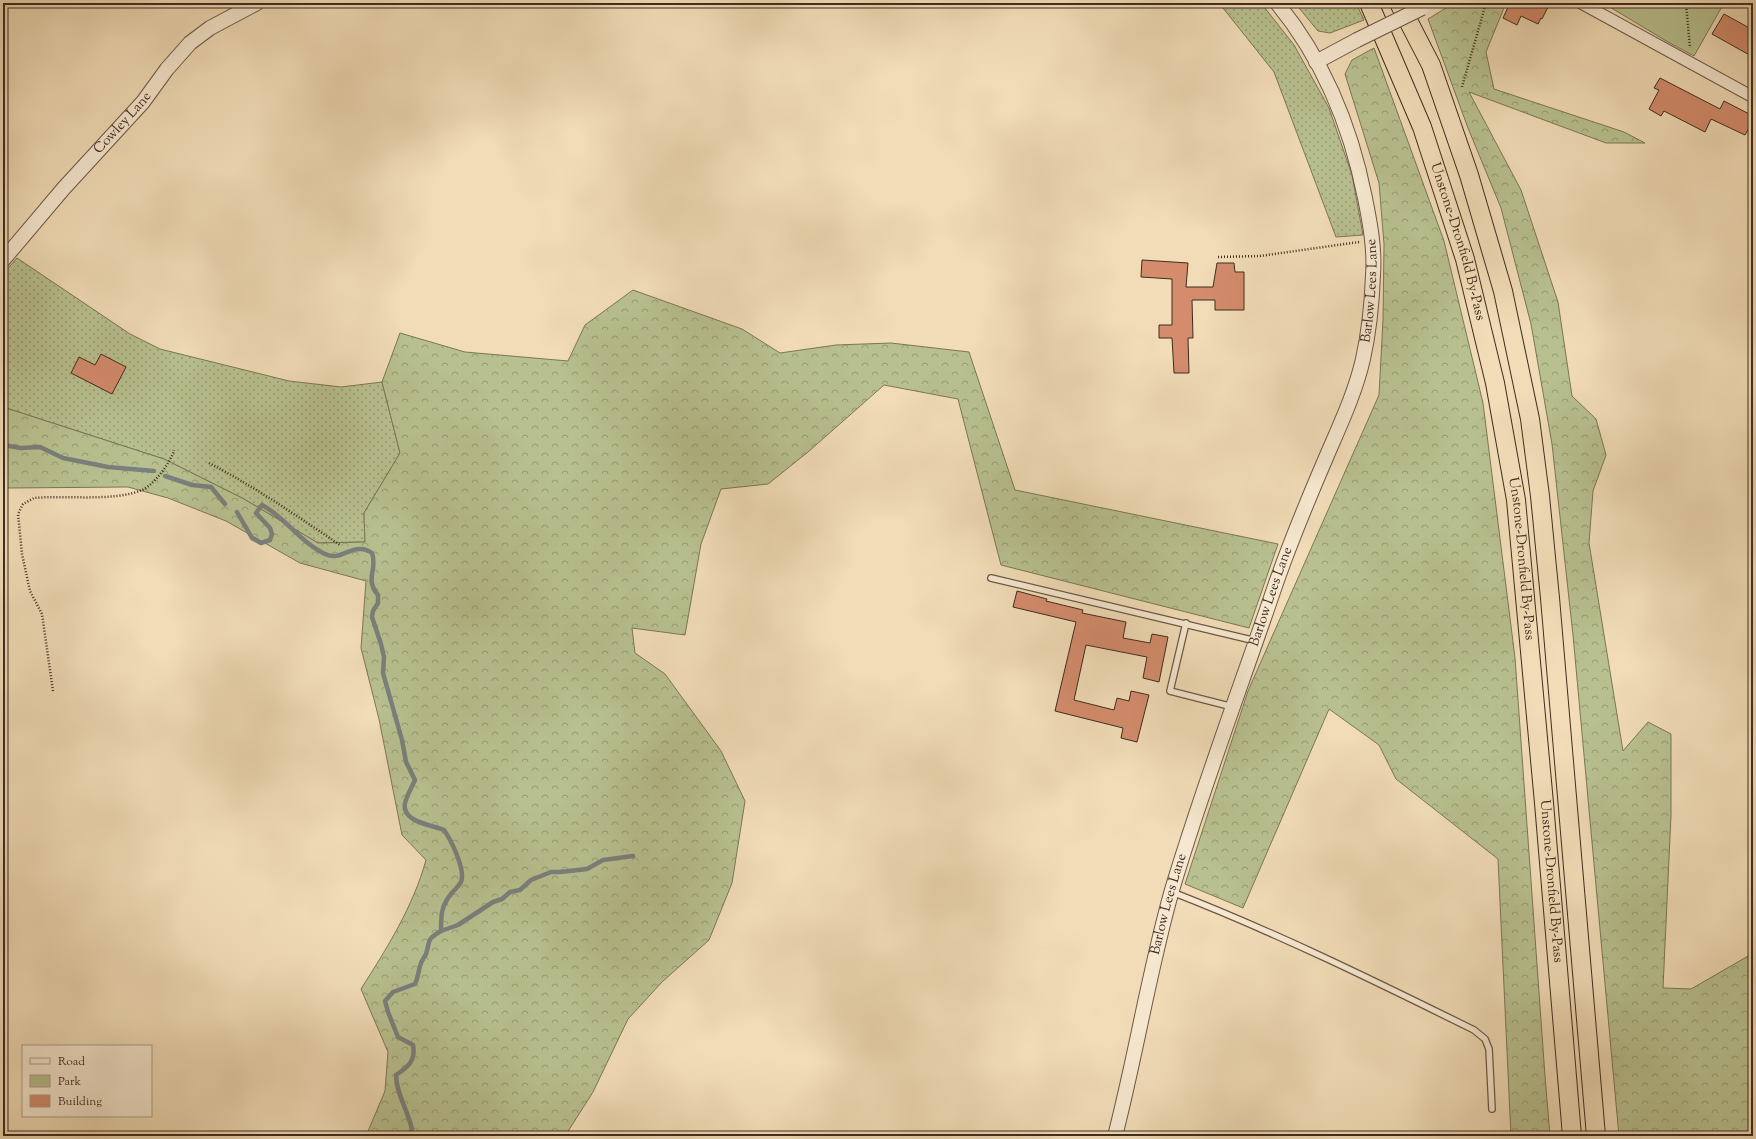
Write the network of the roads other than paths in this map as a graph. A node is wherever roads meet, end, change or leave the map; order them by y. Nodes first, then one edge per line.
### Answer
1 (257, 3) edge
2 (1277, 3) edge
3 (1369, 3) edge
4 (1399, 3) edge
5 (1581, 3) edge
6 (1426, 5) edge
7 (1316, 62) junction
8 (1753, 97) edge
9 (3, 260) edge
10 (991, 578) dead end
11 (1186, 624) junction
12 (1257, 641) junction
13 (1233, 707) junction
14 (1172, 892) junction
15 (1492, 1109) dead end
16 (1115, 1136) edge
17 (1572, 1136) edge
18 (1596, 1136) edge

1 - 9 street, Cowley Lane
2 - 7 street
3 - 17 highway, Unstone-Dronfield By-Pass
4 - 18 highway, Unstone-Dronfield By-Pass
5 - 8 street
6 - 7 street, bridge
7 - 12 street, Barlow Lees Lane
10 - 11 lane
11 - 12 lane
11 - 13 lane
12 - 13 street, Barlow Lees Lane
13 - 14 street, Barlow Lees Lane
14 - 15 lane
14 - 16 street, Barlow Lees Lane

